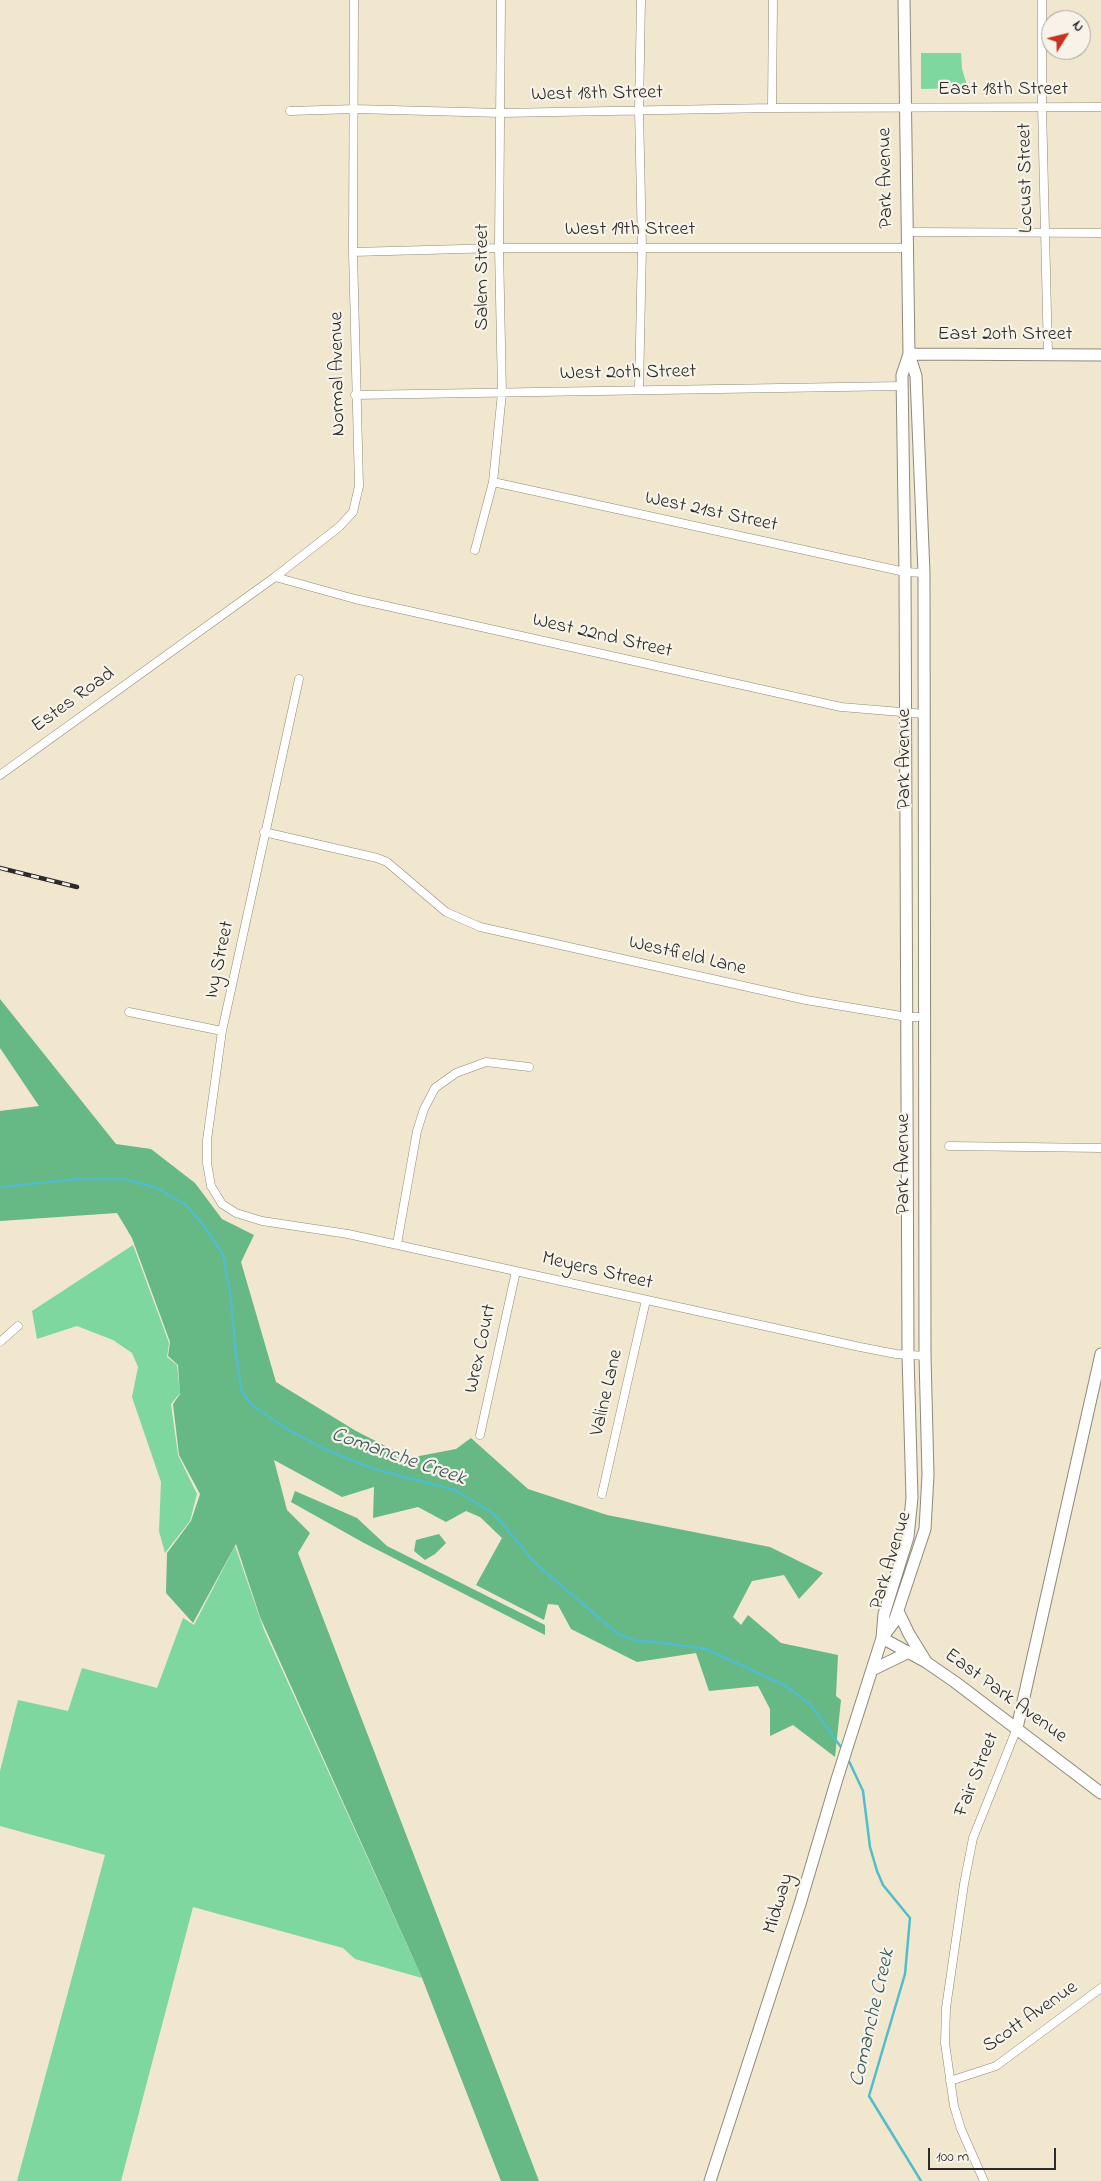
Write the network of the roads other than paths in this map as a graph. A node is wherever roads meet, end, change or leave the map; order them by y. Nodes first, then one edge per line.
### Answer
1 (354, 0) edge
2 (501, 0) edge
3 (641, 0) edge
4 (773, 0) edge
5 (904, 0) edge
6 (1042, 0) edge
7 (1042, 106) junction
8 (904, 107) junction
9 (1101, 107) edge
10 (772, 108) junction
11 (355, 109) junction
12 (639, 110) junction
13 (290, 111) dead end
14 (501, 113) junction
15 (907, 232) junction
16 (1044, 233) junction
17 (1101, 233) edge
18 (642, 247) junction
19 (499, 248) junction
20 (907, 248) junction
21 (353, 252) junction
22 (909, 354) junction
23 (1101, 354) edge
24 (1048, 355) junction
25 (902, 386) junction
26 (640, 390) junction
27 (502, 393) junction
28 (356, 395) junction
29 (492, 482) junction
30 (475, 550) dead end
31 (905, 572) junction
32 (924, 573) junction
33 (275, 577) junction
34 (166, 654) joint
35 (298, 679) dead end
36 (906, 714) junction
37 (925, 714) junction
38 (0, 775) edge
39 (264, 832) junction
40 (129, 1012) dead end
41 (907, 1017) junction
42 (924, 1017) junction
43 (222, 1031) junction
44 (529, 1066) dead end
45 (949, 1146) dead end
46 (1101, 1148) edge
47 (262, 1221) joint
48 (397, 1244) junction
49 (516, 1271) junction
50 (646, 1300) junction
51 (18, 1326) dead end
52 (0, 1342) edge
53 (1101, 1354) edge
54 (908, 1355) junction
55 (925, 1356) junction
56 (480, 1435) dead end
57 (602, 1494) dead end
58 (898, 1611) junction
59 (882, 1638) junction
60 (909, 1652) junction
61 (926, 1662) junction
62 (872, 1670) junction
63 (1017, 1728) junction
64 (1101, 1793) edge
65 (1101, 1988) edge
66 (950, 2082) junction
67 (710, 2181) edge
68 (984, 2181) edge

1 - 11 street, Normal Avenue
2 - 14 street, Salem Street
3 - 12 street
4 - 10 street
5 - 8 main road, Park Avenue
6 - 7 street, Locust Street
7 - 8 street, East 18th Street
7 - 9 street, East 18th Street
7 - 16 street, Locust Street
8 - 10 street, West 18th Street
8 - 15 main road, Park Avenue
10 - 12 street, West 18th Street
11 - 13 street, West 18th Street
11 - 14 street, West 18th Street
11 - 21 street, Normal Avenue
12 - 14 street, West 18th Street
12 - 18 street
14 - 19 street, Salem Street
15 - 16 street
15 - 20 main road, Park Avenue
16 - 17 street
16 - 24 street, Locust Street
18 - 19 street, West 19th Street
18 - 20 street, West 19th Street
18 - 26 street
19 - 21 street, West 19th Street
19 - 27 street, Salem Street
20 - 22 main road, Park Avenue
21 - 28 street, Normal Avenue
22 - 24 main road, East 20th Street
22 - 25 main road, Park Avenue
22 - 32 main road, Park Avenue
23 - 24 main road, East 20th Street
25 - 26 street, West 20th Street
25 - 31 main road, Park Avenue
26 - 27 street, West 20th Street
27 - 28 street, West 20th Street
27 - 29 street, Salem Street
28 - 33 street, Normal Avenue
29 - 30 street, Salem Street
29 - 31 street, West 21st Street
31 - 32 street, West 21st Street
31 - 36 main road, Park Avenue
32 - 37 main road, Park Avenue
33 - 34 street, Normal Avenue
33 - 36 street, West 22nd Street
34 - 38 street, Estes Road
35 - 39 street, Ivy Street
36 - 37 street, West 22nd Street
36 - 41 main road, Park Avenue
37 - 42 main road, Park Avenue
39 - 41 street, Westfield Lane
39 - 43 street, Ivy Street
40 - 43 street
41 - 42 street, Westfield Lane
41 - 54 main road, Park Avenue
42 - 55 main road, Park Avenue
43 - 47 street, Ivy Street
44 - 48 street
45 - 46 street
47 - 48 street, Meyers Street
48 - 49 street, Meyers Street
49 - 50 street, Meyers Street
49 - 56 street, Wrex Court
50 - 54 street, Meyers Street
50 - 57 street, Valine Lane
51 - 52 street
53 - 63 main road, Fair Street
54 - 55 street, Meyers Street
54 - 59 main road, Park Avenue
55 - 58 main road, Park Avenue
58 - 59 main road, Park Avenue
58 - 61 main road
59 - 60 main road, East Park Avenue
59 - 62 main road, Midway
60 - 61 main road, East Park Avenue
60 - 62 main road
61 - 63 main road, East Park Avenue
62 - 67 main road, Midway
63 - 64 main road, East Park Avenue
63 - 66 street, Fair Street
65 - 66 street, Scott Avenue
66 - 68 street, Fair Street

